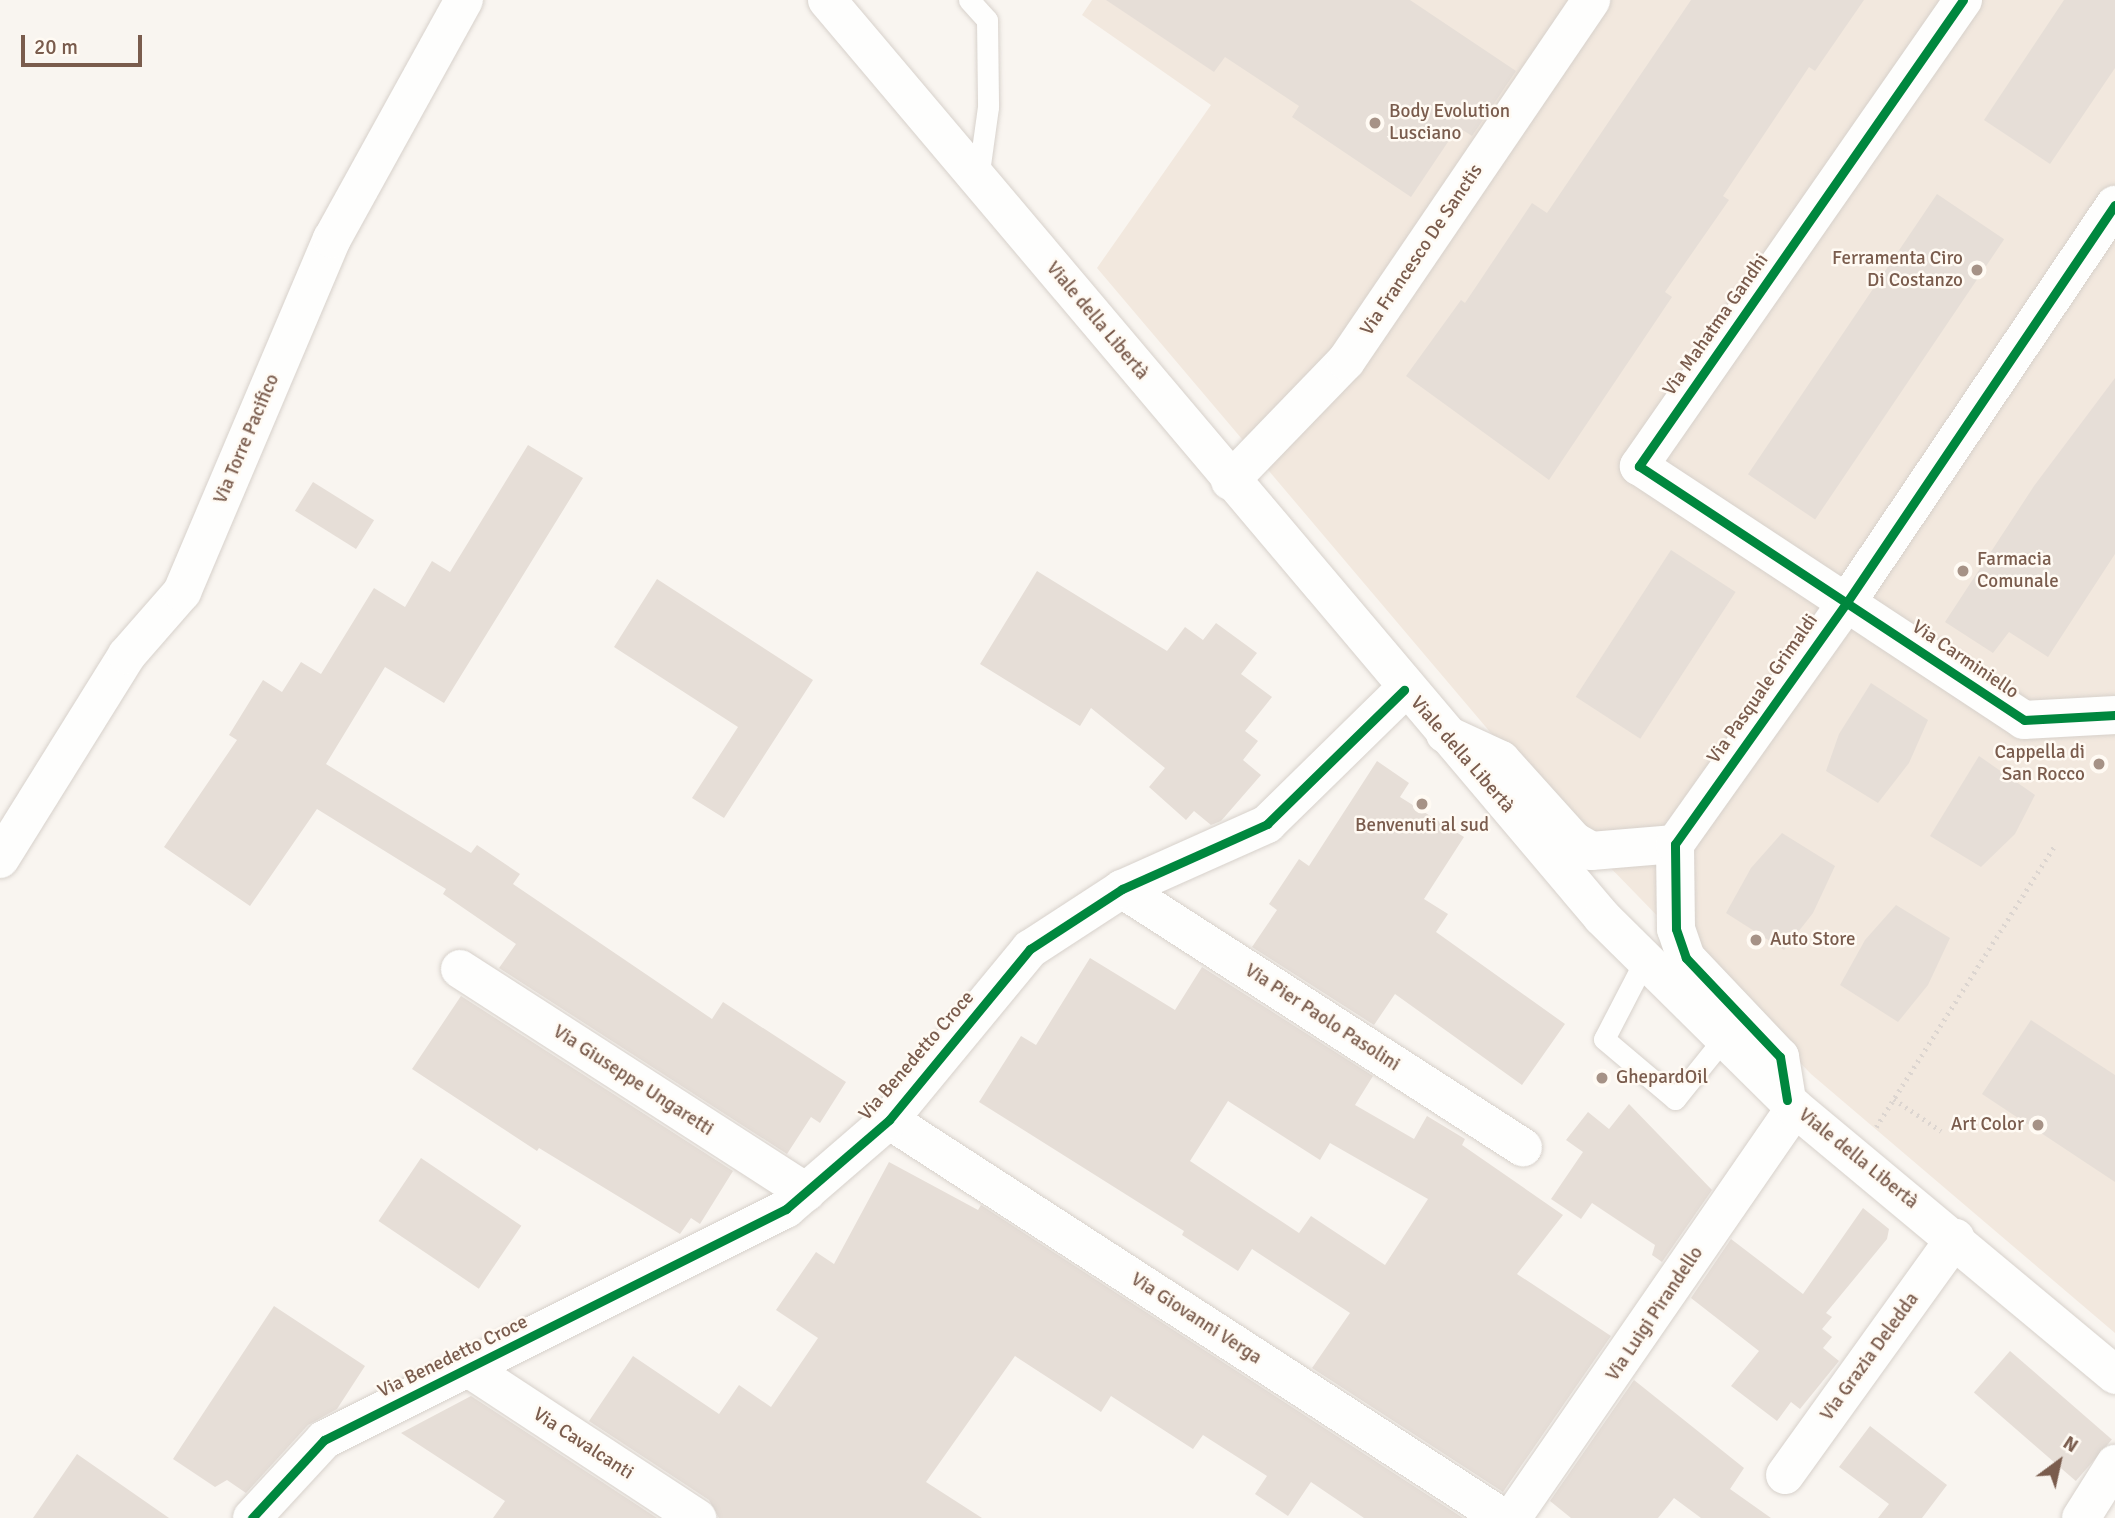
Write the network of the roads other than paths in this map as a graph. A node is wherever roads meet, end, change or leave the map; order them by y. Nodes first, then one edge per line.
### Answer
1 (464, 0) edge
2 (827, 0) edge
3 (970, 0) edge
4 (1591, 0) edge
5 (1963, 0) edge
6 (978, 179) junction
7 (2115, 205) edge
8 (1230, 481) junction
9 (1847, 602) junction
10 (1404, 690) junction
11 (2115, 715) edge
12 (1444, 734) junction
13 (1675, 844) junction
14 (0, 859) edge
15 (1122, 889) junction
16 (1645, 961) junction
17 (460, 970) dead end
18 (1724, 1038) junction
19 (1791, 1104) junction
20 (889, 1120) junction
21 (1523, 1147) dead end
22 (806, 1192) junction
23 (1955, 1238) junction
24 (470, 1369) junction
25 (2115, 1375) edge
26 (2115, 1464) edge
27 (1785, 1475) dead end
28 (252, 1518) edge
29 (697, 1518) edge
30 (1503, 1518) edge
31 (1511, 1518) edge
32 (2081, 1518) edge

1 - 14 street, Via Torre Pacifico
2 - 6 street, Viale della Libertà
3 - 6 lane
4 - 8 street, Via Francesco De Sanctis
5 - 9 street, Via Mahatma Gandhi
6 - 8 street, Viale della Libertà
7 - 9 street, Via Pasquale Grimaldi
8 - 10 street, Viale della Libertà
9 - 11 street, Via Carminiello
9 - 13 street, Via Pasquale Grimaldi
10 - 12 street, Viale della Libertà
10 - 15 street, Via Benedetto Croce
12 - 13 street
12 - 16 street, Viale della Libertà
13 - 19 street
15 - 20 street, Via Benedetto Croce
15 - 21 street, Via Pier Paolo Pasolini
16 - 18 street, Viale della Libertà
16 - 18 lane
17 - 22 street, Via Giuseppe Ungaretti
18 - 19 street, Viale della Libertà
19 - 23 street, Viale della Libertà
19 - 31 street, Via Luigi Pirandello
20 - 22 street, Via Benedetto Croce
20 - 30 street, Via Giovanni Verga
22 - 24 street, Via Benedetto Croce
23 - 25 street, Viale della Libertà
23 - 27 street, Via Grazia Deledda
24 - 28 street, Via Benedetto Croce
24 - 29 street, Via Cavalcanti
26 - 32 street

